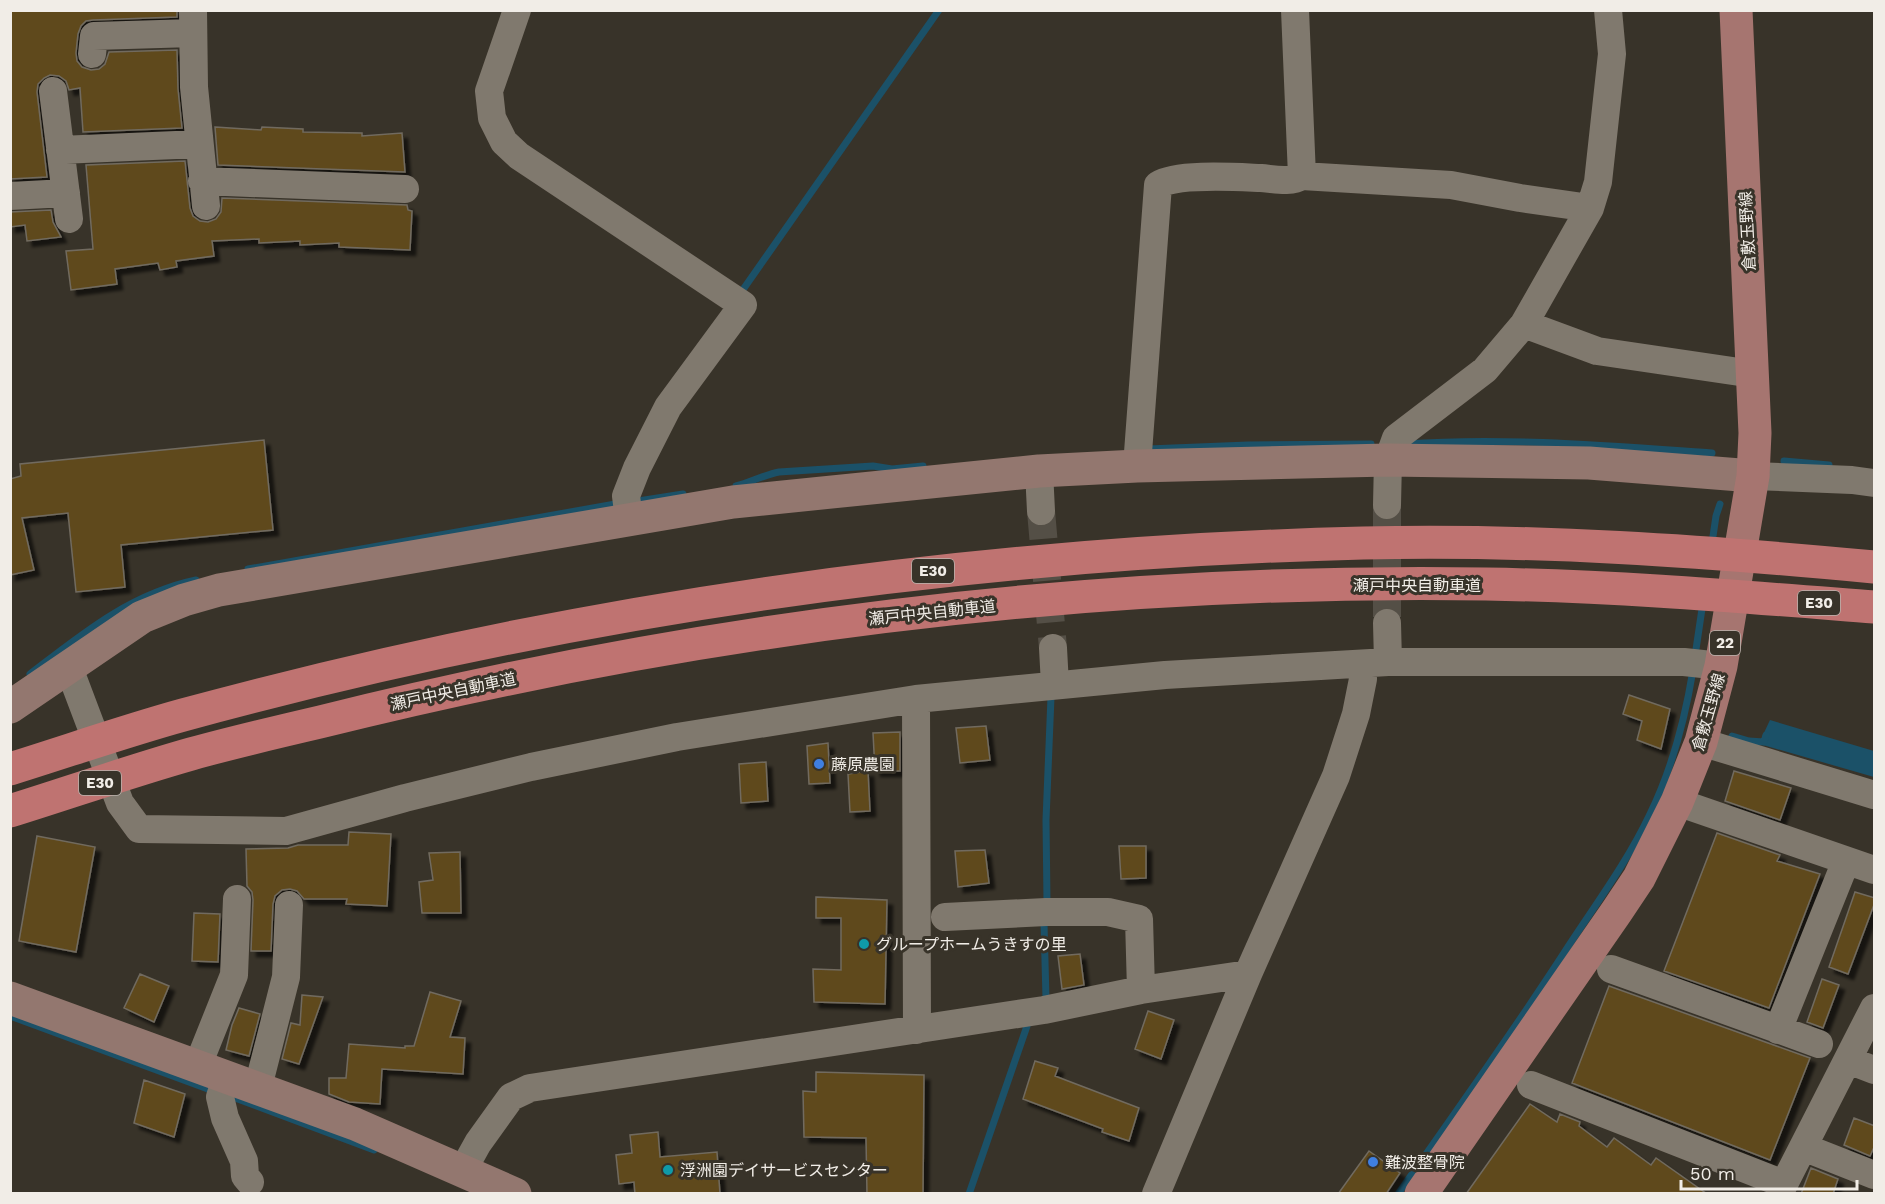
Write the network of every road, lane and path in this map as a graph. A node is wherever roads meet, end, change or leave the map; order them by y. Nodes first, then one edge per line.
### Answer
1 (517, 10) edge
2 (1295, 10) edge
3 (1608, 10) edge
4 (1736, 10) edge
5 (193, 22) edge
6 (92, 54) dead end
7 (52, 92) dead end
8 (199, 144) junction
9 (60, 150) junction
10 (1302, 176) junction
11 (405, 189) dead end
12 (10, 196) edge
13 (1590, 208) junction
14 (1524, 324) junction
15 (1753, 374) junction
16 (1388, 460) junction
17 (1137, 466) junction
18 (1039, 471) junction
19 (1753, 476) junction
20 (1875, 483) edge
21 (1387, 505) tunnel mouth
22 (628, 508) junction
23 (1041, 511) tunnel mouth
24 (1875, 567) edge
25 (1875, 608) edge
26 (1387, 622) tunnel mouth
27 (1053, 648) tunnel mouth
28 (1375, 663) junction
29 (1704, 664) junction
30 (69, 668) junction
31 (1055, 686) junction
32 (916, 699) junction
33 (10, 708) edge
34 (1701, 742) junction
35 (10, 769) edge
36 (1875, 795) edge
37 (1677, 802) junction
38 (10, 811) edge
39 (1846, 861) junction
40 (1875, 870) edge
41 (237, 899) dead end
42 (288, 905) dead end
43 (945, 917) dead end
44 (1611, 969) dead end
45 (1248, 974) junction
46 (1141, 990) junction
47 (10, 998) edge
48 (1875, 1008) edge
49 (917, 1030) junction
50 (1778, 1030) junction
51 (1819, 1044) dead end
52 (1848, 1060) junction
53 (1875, 1070) edge
54 (217, 1082) junction
55 (1531, 1085) dead end
56 (258, 1087) junction
57 (1803, 1147) junction
58 (463, 1170) junction
59 (1875, 1175) edge
60 (250, 1182) dead end
61 (1782, 1189) edge
62 (515, 1194) edge
63 (1156, 1194) edge
64 (1421, 1194) edge

1 - 22 street
2 - 10 street
3 - 13 street
4 - 15 main road, 倉敷玉野線 / 22
5 - 6 street
5 - 8 street
7 - 9 street
8 - 9 street
8 - 11 street
9 - 12 street
10 - 13 street
10 - 17 street
13 - 14 street
14 - 15 street
14 - 16 street
15 - 19 main road, 倉敷玉野線 / 22
16 - 17 street
16 - 19 street
16 - 21 street
17 - 18 street
18 - 22 street
18 - 23 street
19 - 20 street
19 - 29 main road, 倉敷玉野線 / 22
22 - 30 street
24 - 35 highway, E30
25 - 38 highway, 瀬戸中央自動車道 / E30
26 - 28 street
27 - 31 street
28 - 29 street
28 - 31 street
28 - 45 street
29 - 34 main road, 倉敷玉野線 / 22
30 - 32 street
30 - 33 street
31 - 32 street
32 - 49 street
34 - 36 street
34 - 37 main road, 倉敷玉野線 / 22
37 - 39 street
37 - 64 main road, 倉敷玉野線 / 22
39 - 40 street
39 - 50 street
41 - 54 street
42 - 56 street
43 - 46 street
44 - 50 street
45 - 46 street
45 - 63 street
46 - 49 street
47 - 54 street
48 - 52 street
49 - 58 street
50 - 51 street
52 - 53 street
52 - 57 street
54 - 56 street
54 - 60 street
55 - 61 street
56 - 58 street
57 - 59 street
57 - 61 street
58 - 62 street

